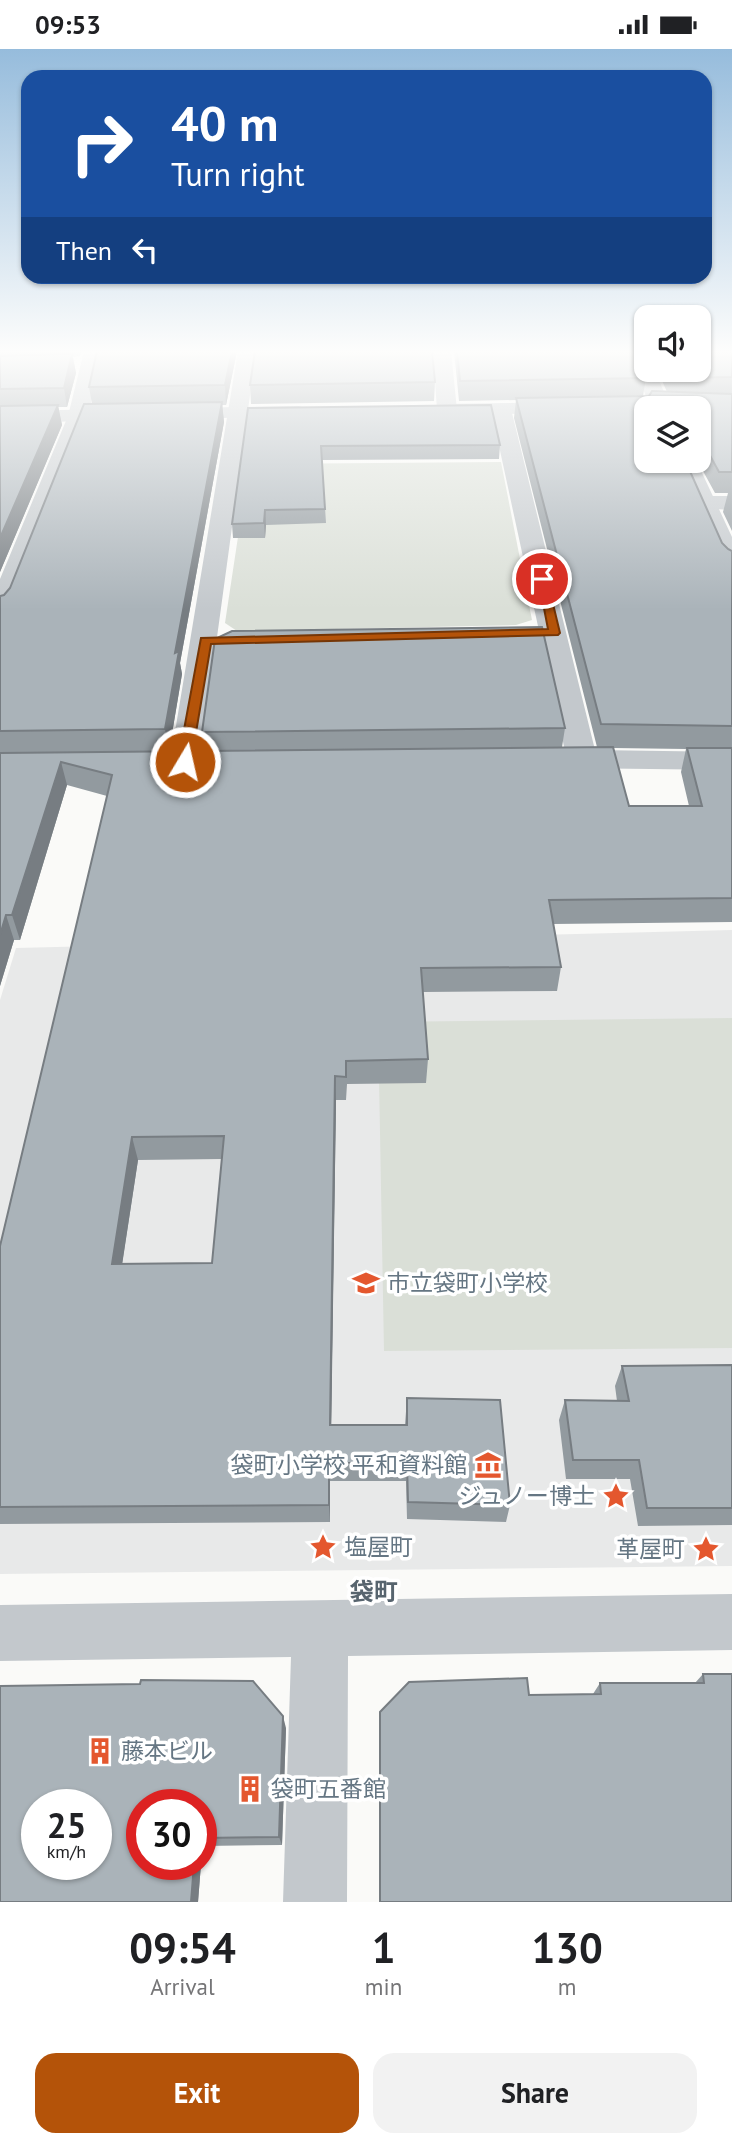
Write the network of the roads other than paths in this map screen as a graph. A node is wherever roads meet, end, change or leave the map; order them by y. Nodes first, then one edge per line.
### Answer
1 (69, 437) edge
2 (234, 437) edge
3 (508, 437) edge
4 (691, 473) edge
5 (705, 503) junction
6 (732, 503) edge
7 (732, 564) edge
8 (0, 611) edge
9 (526, 633) edge
10 (554, 633) junction
11 (233, 639) edge
12 (205, 640) junction
13 (582, 759) junction
14 (541, 760) edge
15 (732, 761) edge
16 (185, 762) edge
17 (732, 1622) edge
18 (320, 1629) junction
19 (0, 1633) edge
20 (315, 1902) edge

1 - 8 street
2 - 12 street
3 - 10 street
4 - 5 street
5 - 6 street
5 - 7 street
9 - 10 street
10 - 13 street
11 - 12 street
12 - 16 street
13 - 14 street
13 - 15 street
17 - 18 street
18 - 19 street
18 - 20 street

